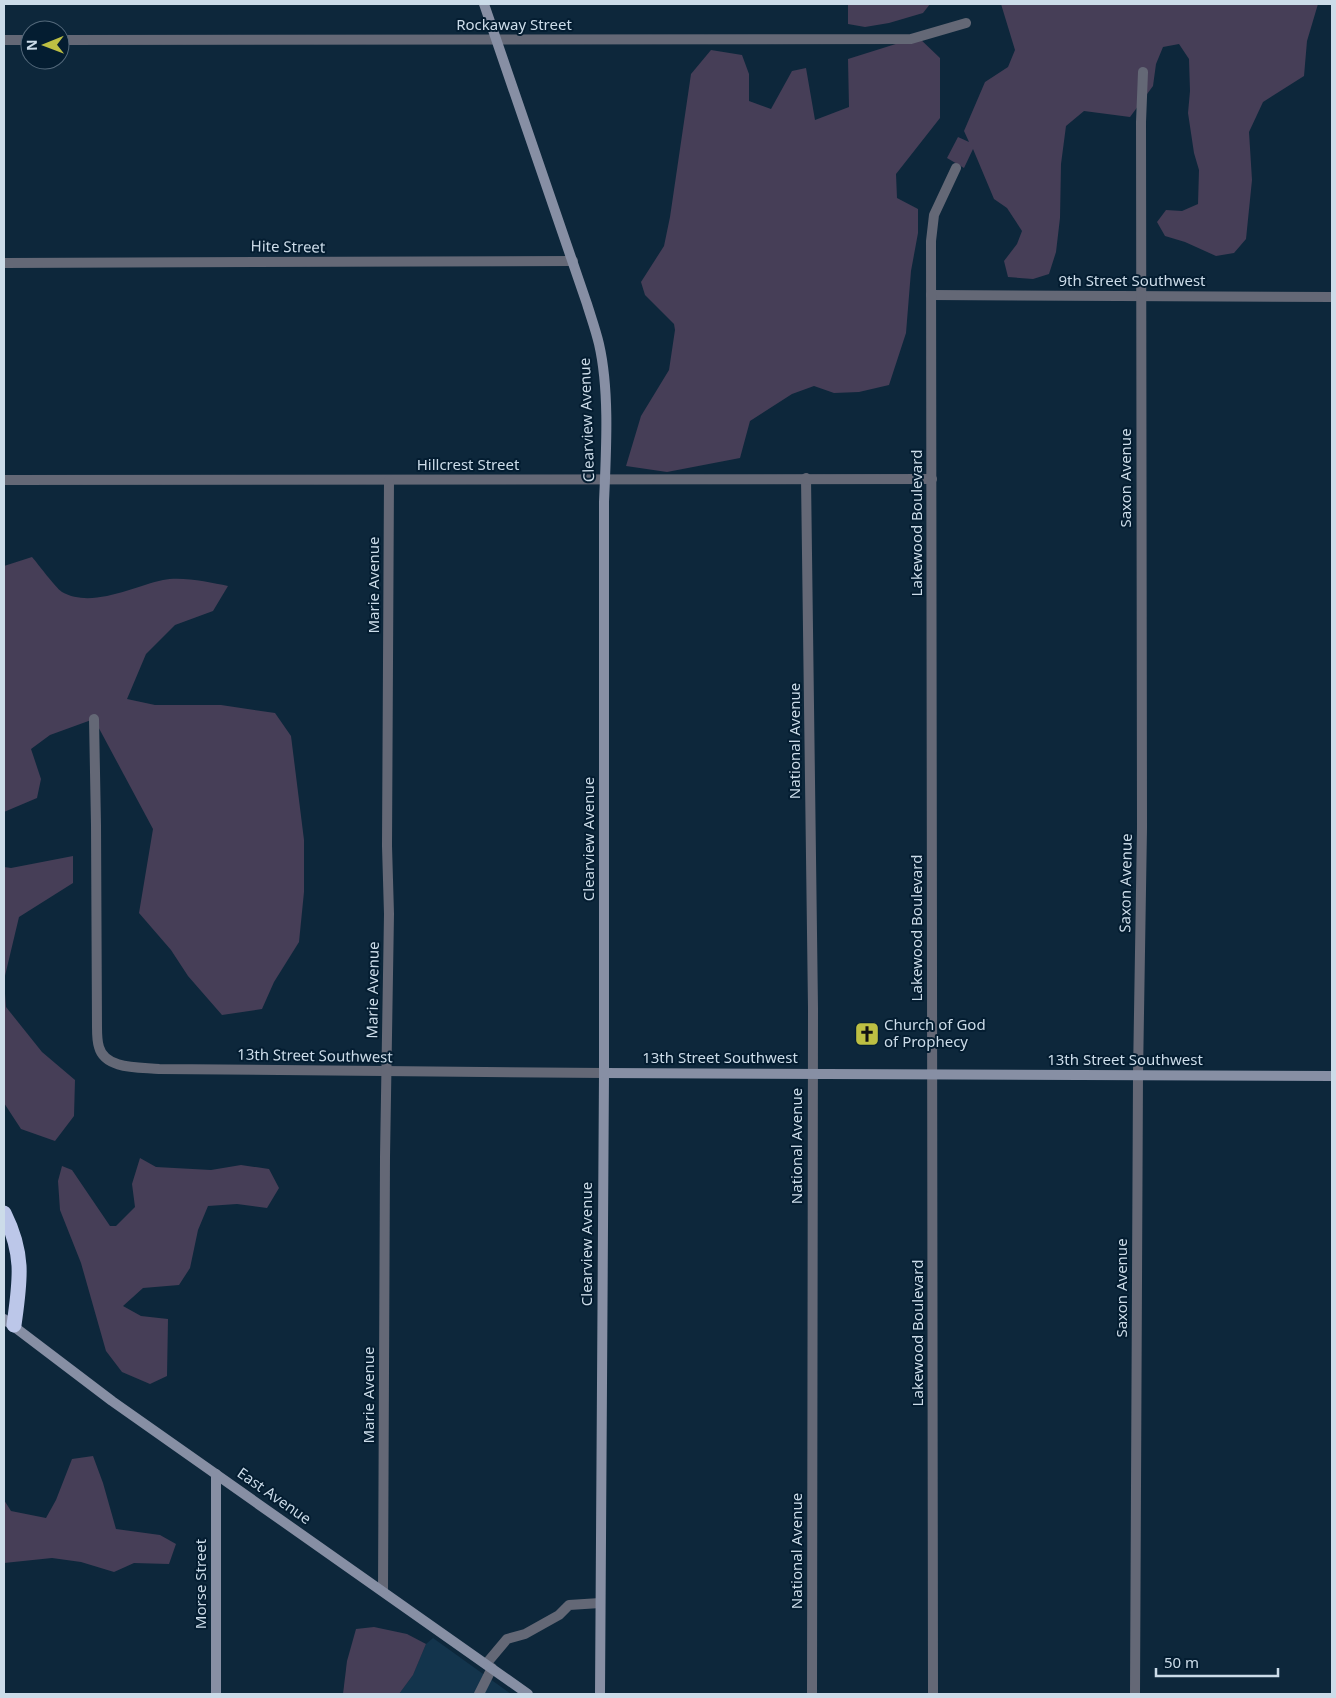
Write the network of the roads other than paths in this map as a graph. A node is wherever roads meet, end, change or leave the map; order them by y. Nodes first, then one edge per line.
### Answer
1 (484, 4) edge
2 (966, 23) dead end
3 (4, 40) edge
4 (20, 40) edge
5 (70, 40) edge
6 (497, 41) junction
7 (1144, 72) dead end
8 (956, 168) dead end
9 (572, 261) junction
10 (4, 263) edge
11 (931, 295) junction
12 (1141, 296) junction
13 (1332, 297) edge
14 (806, 478) junction
15 (605, 479) junction
16 (932, 479) junction
17 (4, 480) edge
18 (389, 480) junction
19 (94, 719) dead end
20 (387, 1072) junction
21 (604, 1073) junction
22 (812, 1073) junction
23 (933, 1073) junction
24 (1138, 1075) junction
25 (1332, 1076) edge
26 (4, 1213) edge
27 (9, 1322) edge
28 (216, 1474) junction
29 (383, 1591) junction
30 (600, 1603) junction
31 (489, 1666) junction
32 (216, 1694) edge
33 (479, 1694) edge
34 (528, 1694) edge
35 (600, 1694) edge
36 (812, 1694) edge
37 (934, 1694) edge
38 (1135, 1694) edge

1 - 6 street, Clearview Avenue
2 - 6 street, Rockaway Street
3 - 4 street
5 - 6 street, Rockaway Street
6 - 9 street, Clearview Avenue
7 - 12 street, Saxon Avenue
8 - 11 street, Lakewood Boulevard
9 - 10 street, Hite Street
9 - 15 street, Clearview Avenue
11 - 12 street, 9th Street Southwest
11 - 16 street, Lakewood Boulevard
12 - 13 street, 9th Street Southwest
12 - 24 street, Saxon Avenue
14 - 15 street, Hillcrest Street
14 - 16 street, Hillcrest Street
14 - 22 street, National Avenue
15 - 18 street, Hillcrest Street
15 - 21 street, Clearview Avenue
16 - 23 street, Lakewood Boulevard
17 - 18 street, Hillcrest Street
18 - 20 street, Marie Avenue
19 - 20 street, 13th Street Southwest
20 - 21 street, 13th Street Southwest
20 - 29 street, Marie Avenue
21 - 22 street, 13th Street Southwest
21 - 30 street, Clearview Avenue
22 - 23 street, 13th Street Southwest
22 - 36 street, National Avenue
23 - 24 street, 13th Street Southwest
23 - 37 street, Lakewood Boulevard
24 - 25 street, 13th Street Southwest
24 - 38 street, Saxon Avenue
26 - 27 highway
27 - 28 street, East Avenue
28 - 29 street, East Avenue
28 - 32 street, Morse Street
29 - 31 street, East Avenue
30 - 31 street
30 - 35 street, Clearview Avenue
31 - 33 street
31 - 34 street, East Avenue

